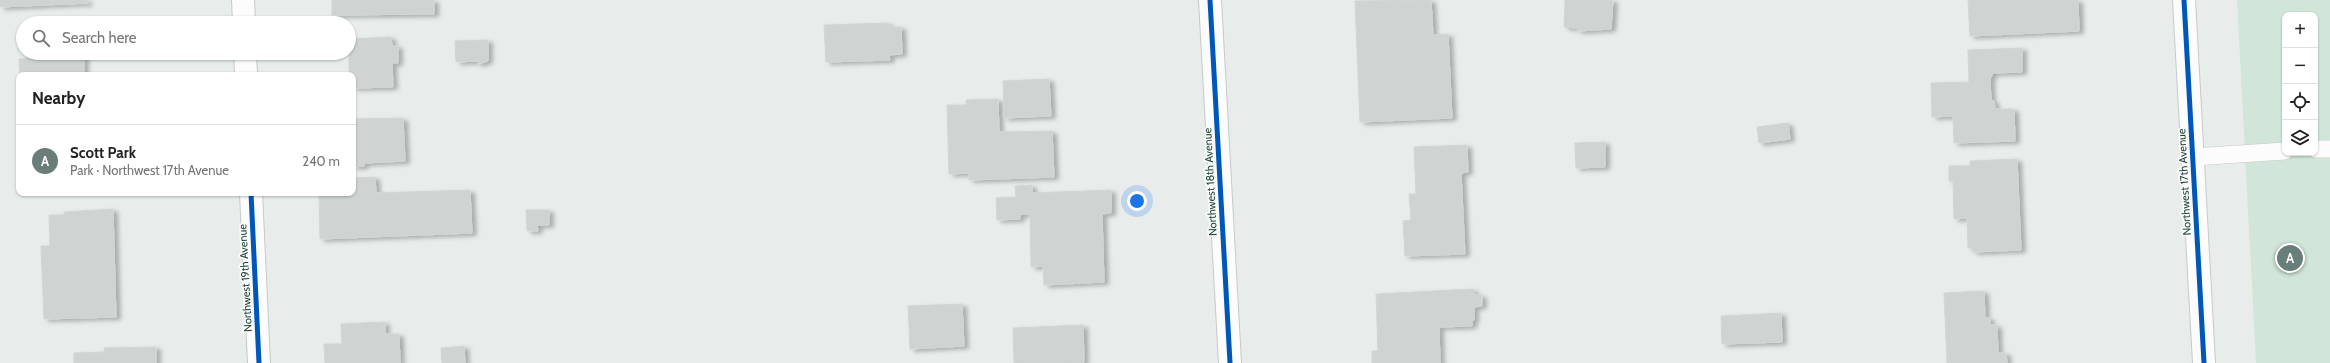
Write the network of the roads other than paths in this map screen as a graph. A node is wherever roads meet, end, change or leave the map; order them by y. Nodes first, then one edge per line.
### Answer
1 (243, 0) edge
2 (1210, 0) edge
3 (2184, 0) edge
4 (244, 16) edge
5 (245, 60) edge
6 (246, 72) edge
7 (2330, 149) edge
8 (2318, 150) edge
9 (2282, 151) edge
10 (2193, 157) junction
11 (251, 196) edge
12 (259, 363) edge
13 (1230, 363) edge
14 (2204, 363) edge

1 - 4 street
2 - 13 street, Northwest 18th Avenue
3 - 10 street, Northwest 17th Avenue
5 - 6 street
7 - 8 lane
9 - 10 lane
10 - 14 street, Northwest 17th Avenue
11 - 12 street, Northwest 19th Avenue

